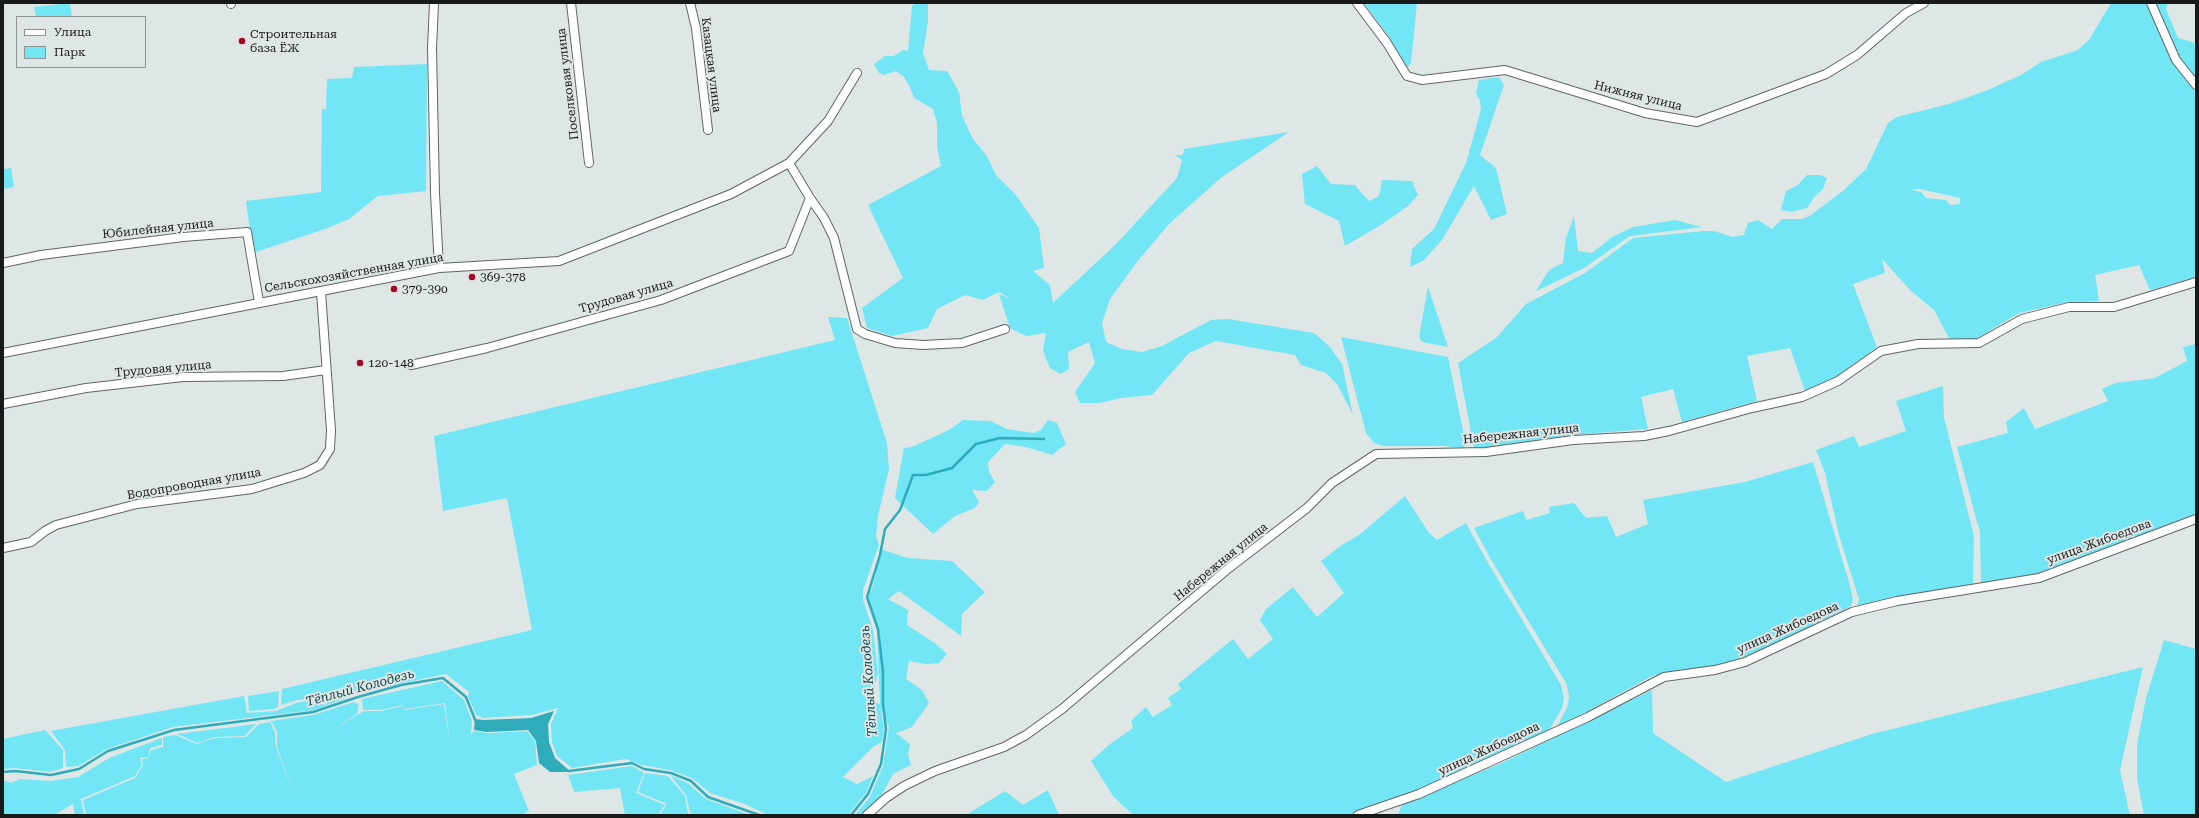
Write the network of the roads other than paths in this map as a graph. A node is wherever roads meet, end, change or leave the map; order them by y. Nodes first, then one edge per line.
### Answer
1 (434, 3) edge
2 (570, 3) edge
3 (690, 3) edge
4 (1357, 3) edge
5 (1924, 3) edge
6 (2151, 3) edge
7 (857, 73) dead end
8 (2196, 85) edge
9 (708, 130) dead end
10 (589, 163) dead end
11 (790, 163) junction
12 (810, 198) junction
13 (3, 263) edge
14 (439, 268) junction
15 (2196, 282) edge
16 (321, 292) junction
17 (259, 302) junction
18 (1005, 329) dead end
19 (3, 353) edge
20 (410, 366) dead end
21 (326, 370) junction
22 (3, 404) edge
23 (2196, 519) edge
24 (3, 548) edge
25 (867, 815) edge
26 (1358, 815) edge

1 - 14 street
2 - 10 street, Поселковая улица
3 - 9 street, Казацкая улица
4 - 5 street, Нижняя улица
6 - 8 street
7 - 11 street, Сельскохозяйственная улица
11 - 12 street
11 - 14 street, Сельскохозяйственная улица
12 - 18 street
12 - 20 street, Трудовая улица
13 - 17 street, Юбилейная улица
14 - 16 street, Сельскохозяйственная улица
15 - 25 street, Набережная улица
16 - 17 street, Сельскохозяйственная улица
16 - 21 street, Водопроводная улица
17 - 19 street, Сельскохозяйственная улица
21 - 22 street, Трудовая улица
21 - 24 street, Водопроводная улица
23 - 26 street, улица Жибоедова

